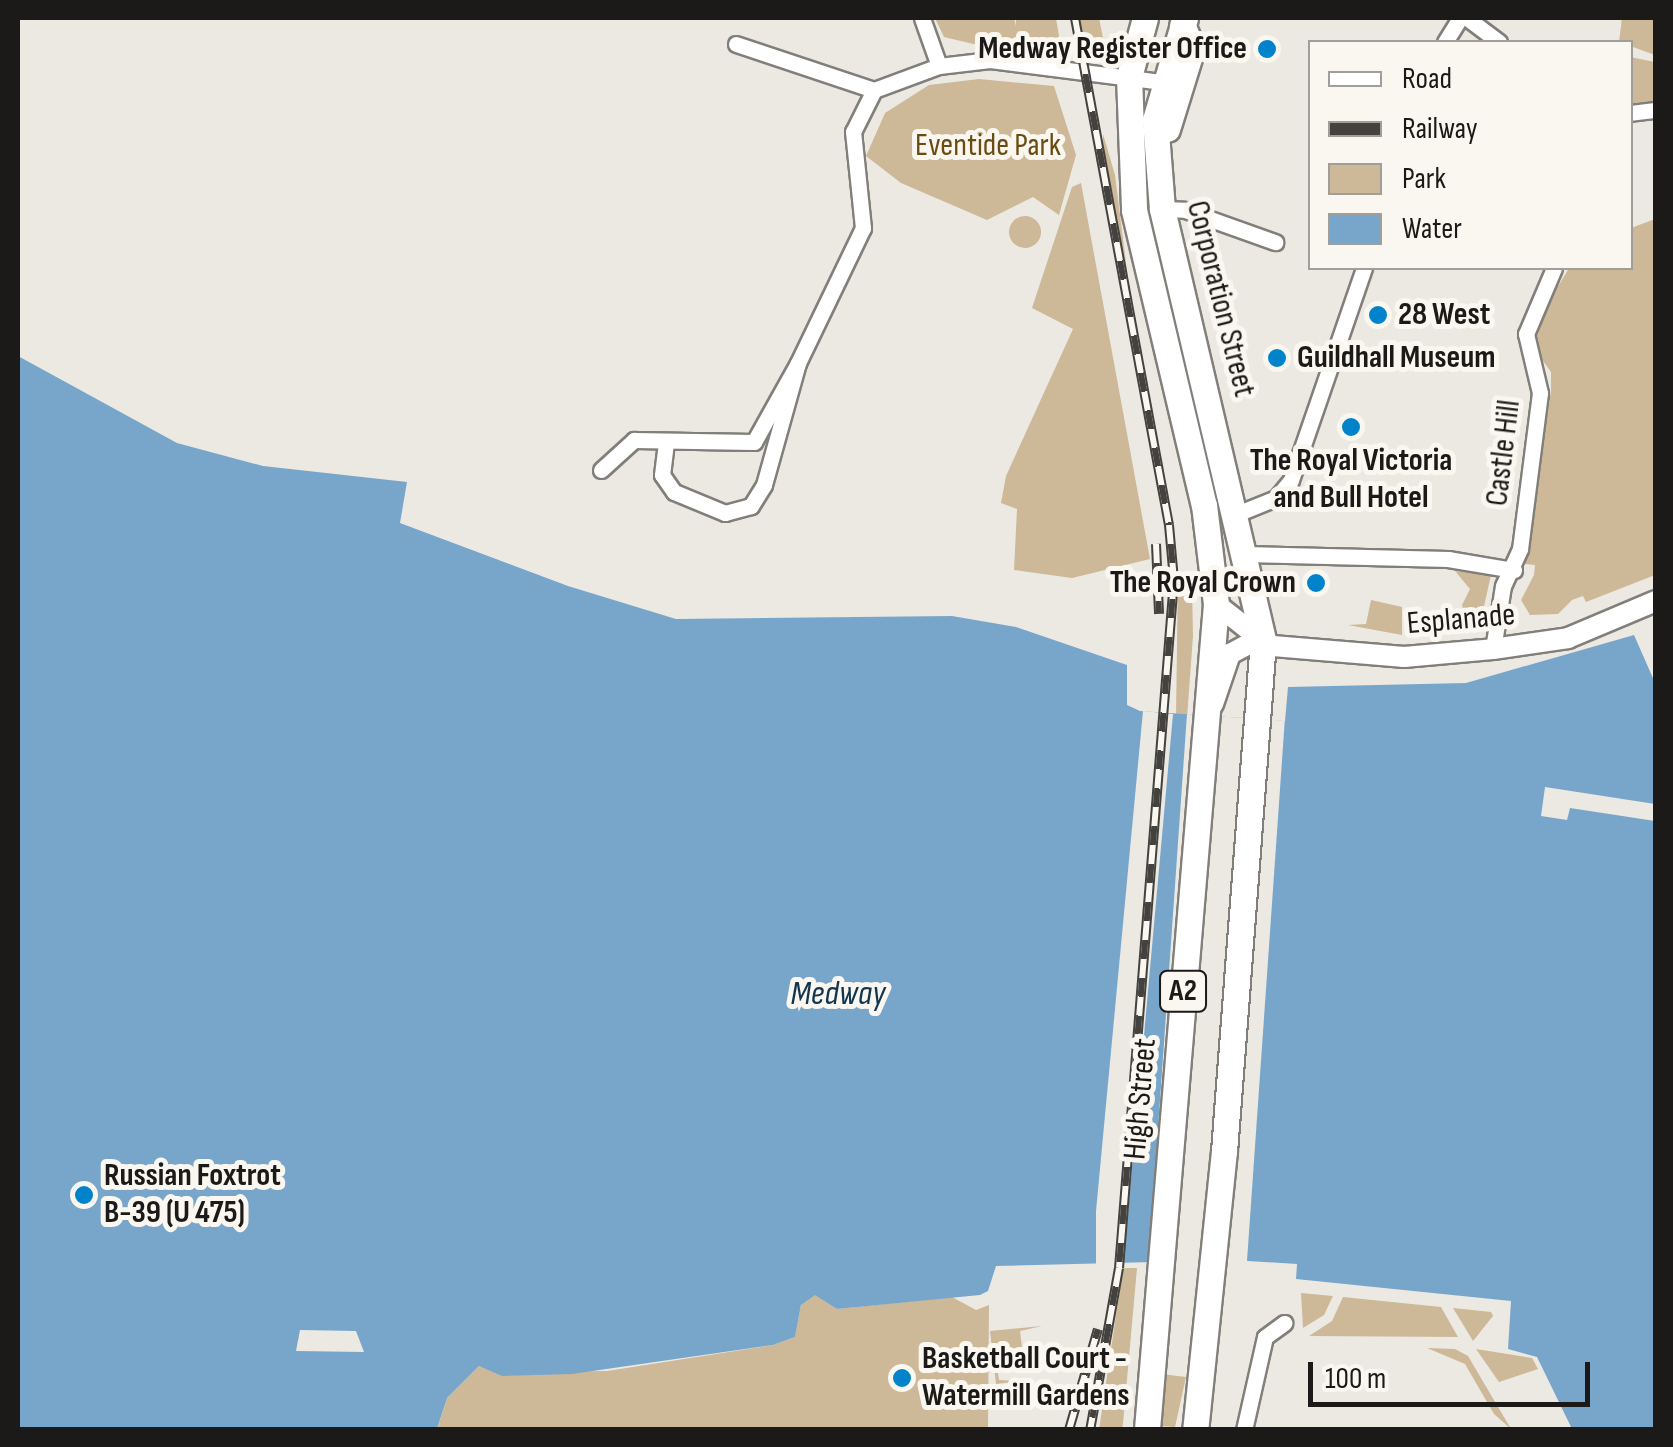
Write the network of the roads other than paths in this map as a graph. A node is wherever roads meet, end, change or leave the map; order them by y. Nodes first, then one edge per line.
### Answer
1 (922, 18) edge
2 (1144, 18) edge
3 (1464, 18) edge
4 (1184, 21) edge
5 (1447, 40) edge
6 (1496, 40) edge
7 (736, 44) dead end
8 (939, 66) junction
9 (1130, 78) junction
10 (1161, 82) junction
11 (874, 90) junction
12 (1160, 136) junction
13 (1162, 209) junction
14 (1275, 242) dead end
15 (1363, 270) edge
16 (1553, 270) edge
17 (798, 363) junction
18 (666, 440) junction
19 (601, 470) dead end
20 (1234, 515) junction
21 (1245, 554) junction
22 (1514, 570) junction
23 (1656, 601) edge
24 (1216, 604) junction
25 (1263, 641) junction
26 (1493, 649) junction
27 (1210, 715) junction
28 (1284, 1323) dead end
29 (1201, 1365) junction
30 (1147, 1430) edge
31 (1178, 1430) edge
32 (1195, 1430) edge
33 (1244, 1430) edge

1 - 8 street
2 - 9 main road, Corporation Street / A2
3 - 5 street
3 - 6 street
4 - 10 main road, Corporation Street / A2
4 - 12 main road, A2
7 - 11 street
8 - 9 street
8 - 11 street
9 - 10 street
9 - 24 main road, Corporation Street / A2
10 - 12 main road, Corporation Street / A2
11 - 17 street
12 - 13 main road, Corporation Street / A2
13 - 14 street
13 - 20 main road, Corporation Street / A2
15 - 20 street
16 - 22 street, Castle Hill
17 - 18 street
17 - 18 street
18 - 19 street
20 - 21 main road, A2
21 - 22 street
21 - 25 main road, A2
22 - 26 street, Castle Hill
23 - 26 street, Esplanade
24 - 25 street
24 - 27 main road, A2
25 - 26 street, Esplanade
25 - 27 street
25 - 29 main road, A2
27 - 30 main road, High Street / A2
28 - 33 street
29 - 31 main road, A2
29 - 32 main road, A2

